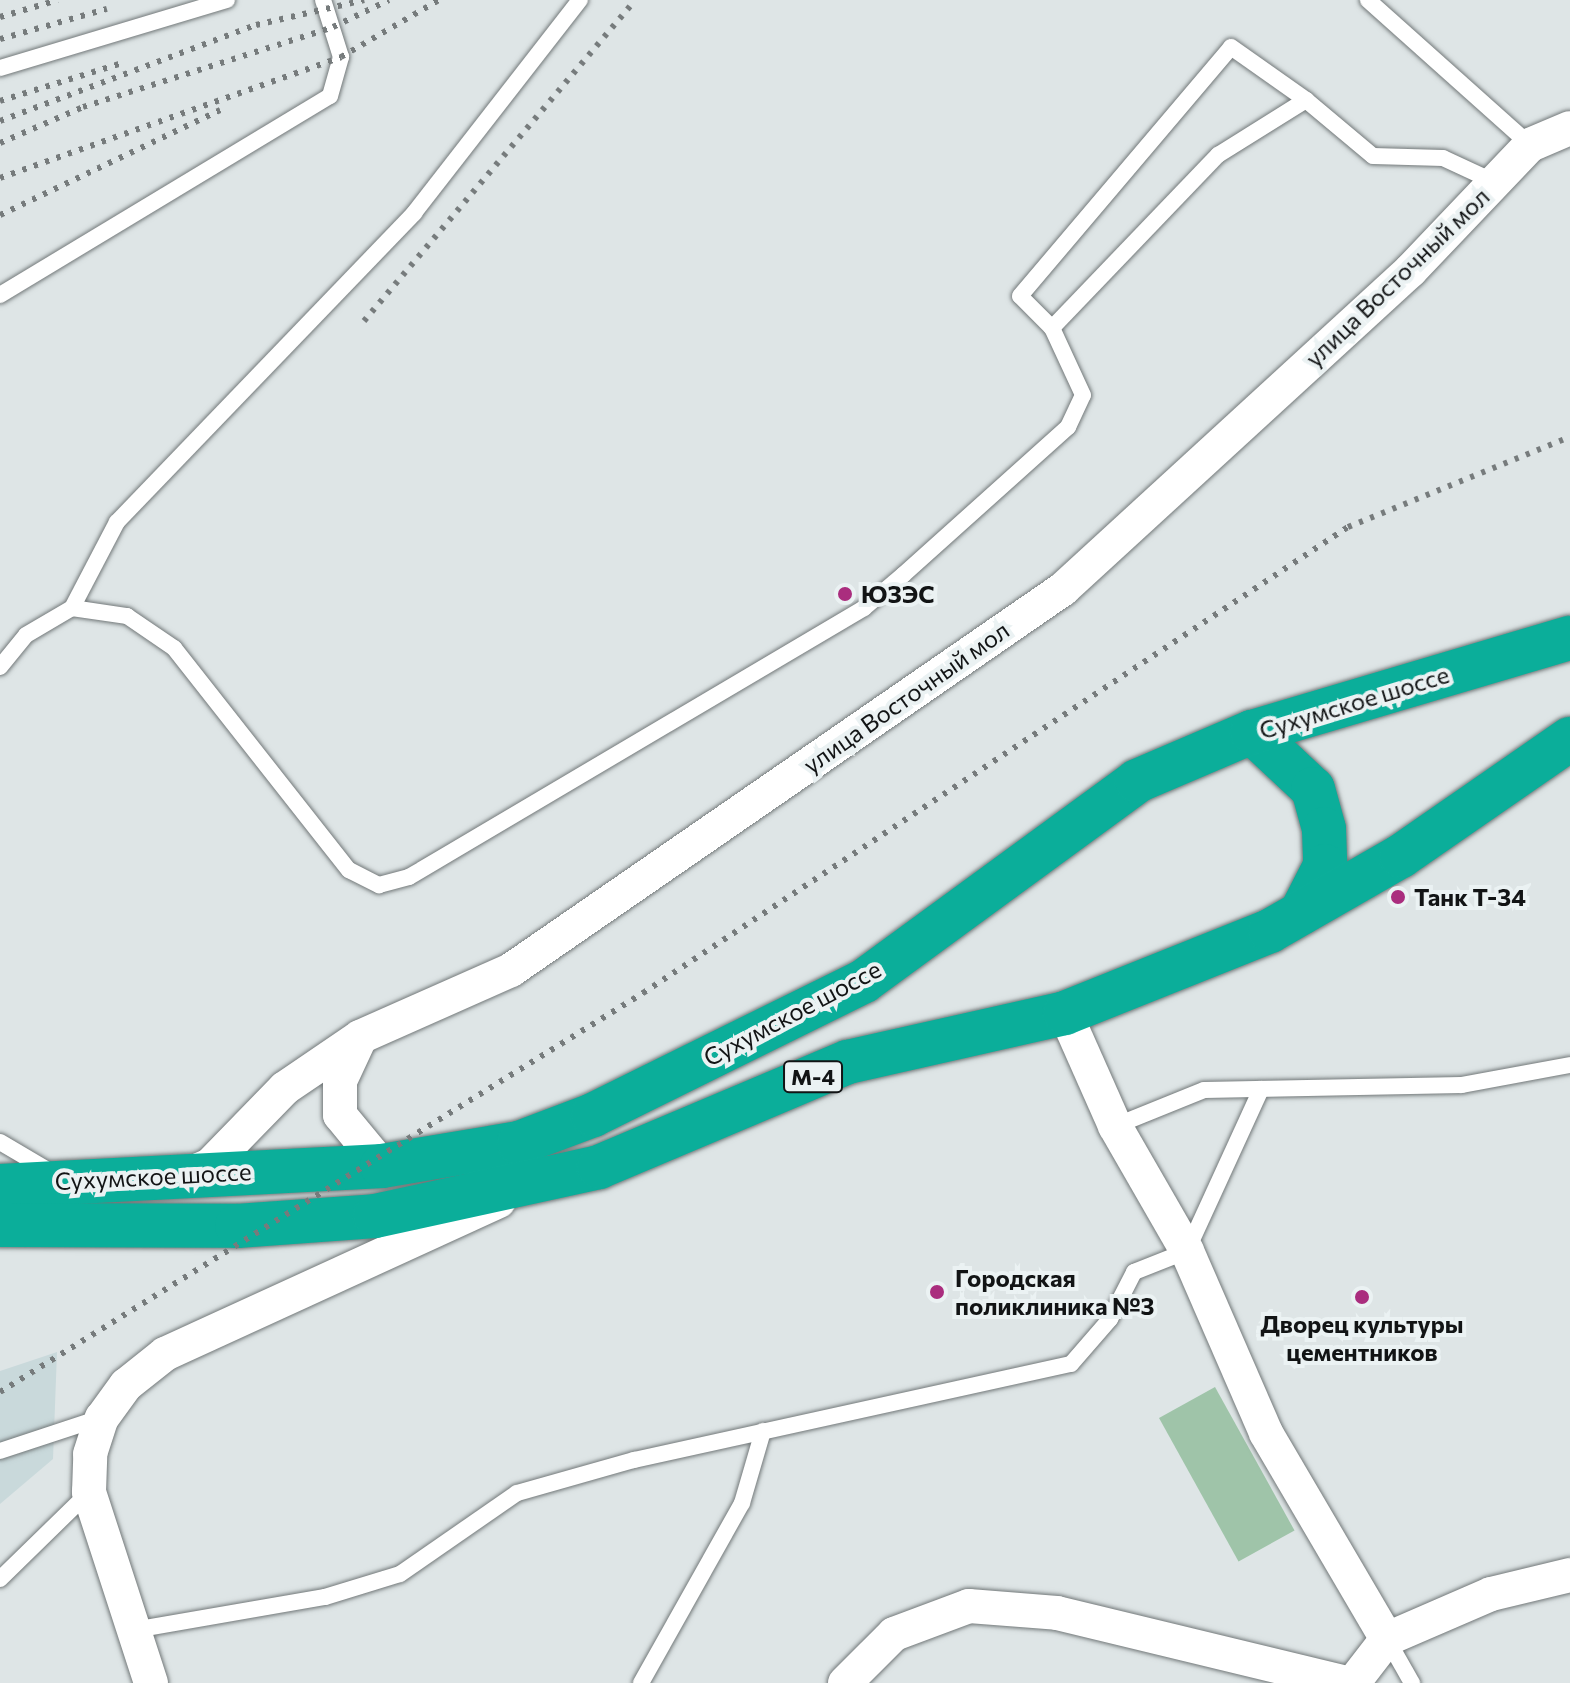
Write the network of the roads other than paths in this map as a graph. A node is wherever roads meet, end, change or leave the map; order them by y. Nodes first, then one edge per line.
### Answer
1 (227, 0) edge
2 (323, 0) edge
3 (580, 0) edge
4 (1368, 0) edge
5 (0, 68) edge
6 (1306, 100) junction
7 (1570, 128) edge
8 (1530, 145) junction
9 (1495, 182) junction
10 (0, 295) edge
11 (1052, 328) junction
12 (72, 608) junction
13 (1570, 638) edge
14 (0, 667) edge
15 (1252, 732) junction
16 (1570, 739) edge
17 (1301, 913) junction
18 (1065, 1013) junction
19 (360, 1037) junction
20 (1570, 1065) edge
21 (1261, 1089) junction
22 (1115, 1126) junction
23 (0, 1142) edge
24 (382, 1166) junction
25 (178, 1178) junction
26 (63, 1179) junction
27 (0, 1186) edge
28 (524, 1189) junction
29 (0, 1225) edge
30 (1187, 1251) junction
31 (102, 1418) junction
32 (763, 1431) junction
33 (0, 1451) edge
34 (89, 1492) junction
35 (1570, 1575) edge
36 (0, 1579) edge
37 (134, 1630) junction
38 (1387, 1639) junction
39 (151, 1683) edge
40 (641, 1683) edge
41 (845, 1683) edge
42 (1350, 1683) edge
43 (1412, 1683) edge

1 - 5 lane
2 - 10 lane
3 - 12 lane
4 - 8 lane
6 - 9 lane
6 - 11 lane
6 - 11 lane
7 - 8 street, улица Восточный мол
8 - 9 street, улица Восточный мол
9 - 19 street, улица Восточный мол
11 - 12 lane
12 - 14 lane
13 - 15 highway, Сухумское шоссе / М-4
15 - 17 highway
15 - 24 highway, Сухумское шоссе / М-4
16 - 17 highway, Сухумское шоссе / М-4
17 - 18 highway, Сухумское шоссе / М-4
18 - 22 street
18 - 28 highway, Сухумское шоссе / М-4
19 - 24 street
19 - 25 street, улица Восточный мол
20 - 21 lane
21 - 22 lane
21 - 30 lane
22 - 30 street
23 - 26 lane
24 - 25 highway, Сухумское шоссе / М-4
25 - 26 highway, Сухумское шоссе / М-4
26 - 27 highway, Сухумское шоссе / М-4
28 - 29 highway, Сухумское шоссе / М-4
28 - 31 street
30 - 32 lane
30 - 38 street
31 - 33 lane
31 - 34 street
32 - 37 lane
32 - 40 lane
34 - 36 lane
34 - 37 street
35 - 38 street
37 - 39 street
38 - 42 street
38 - 43 lane
41 - 42 street

